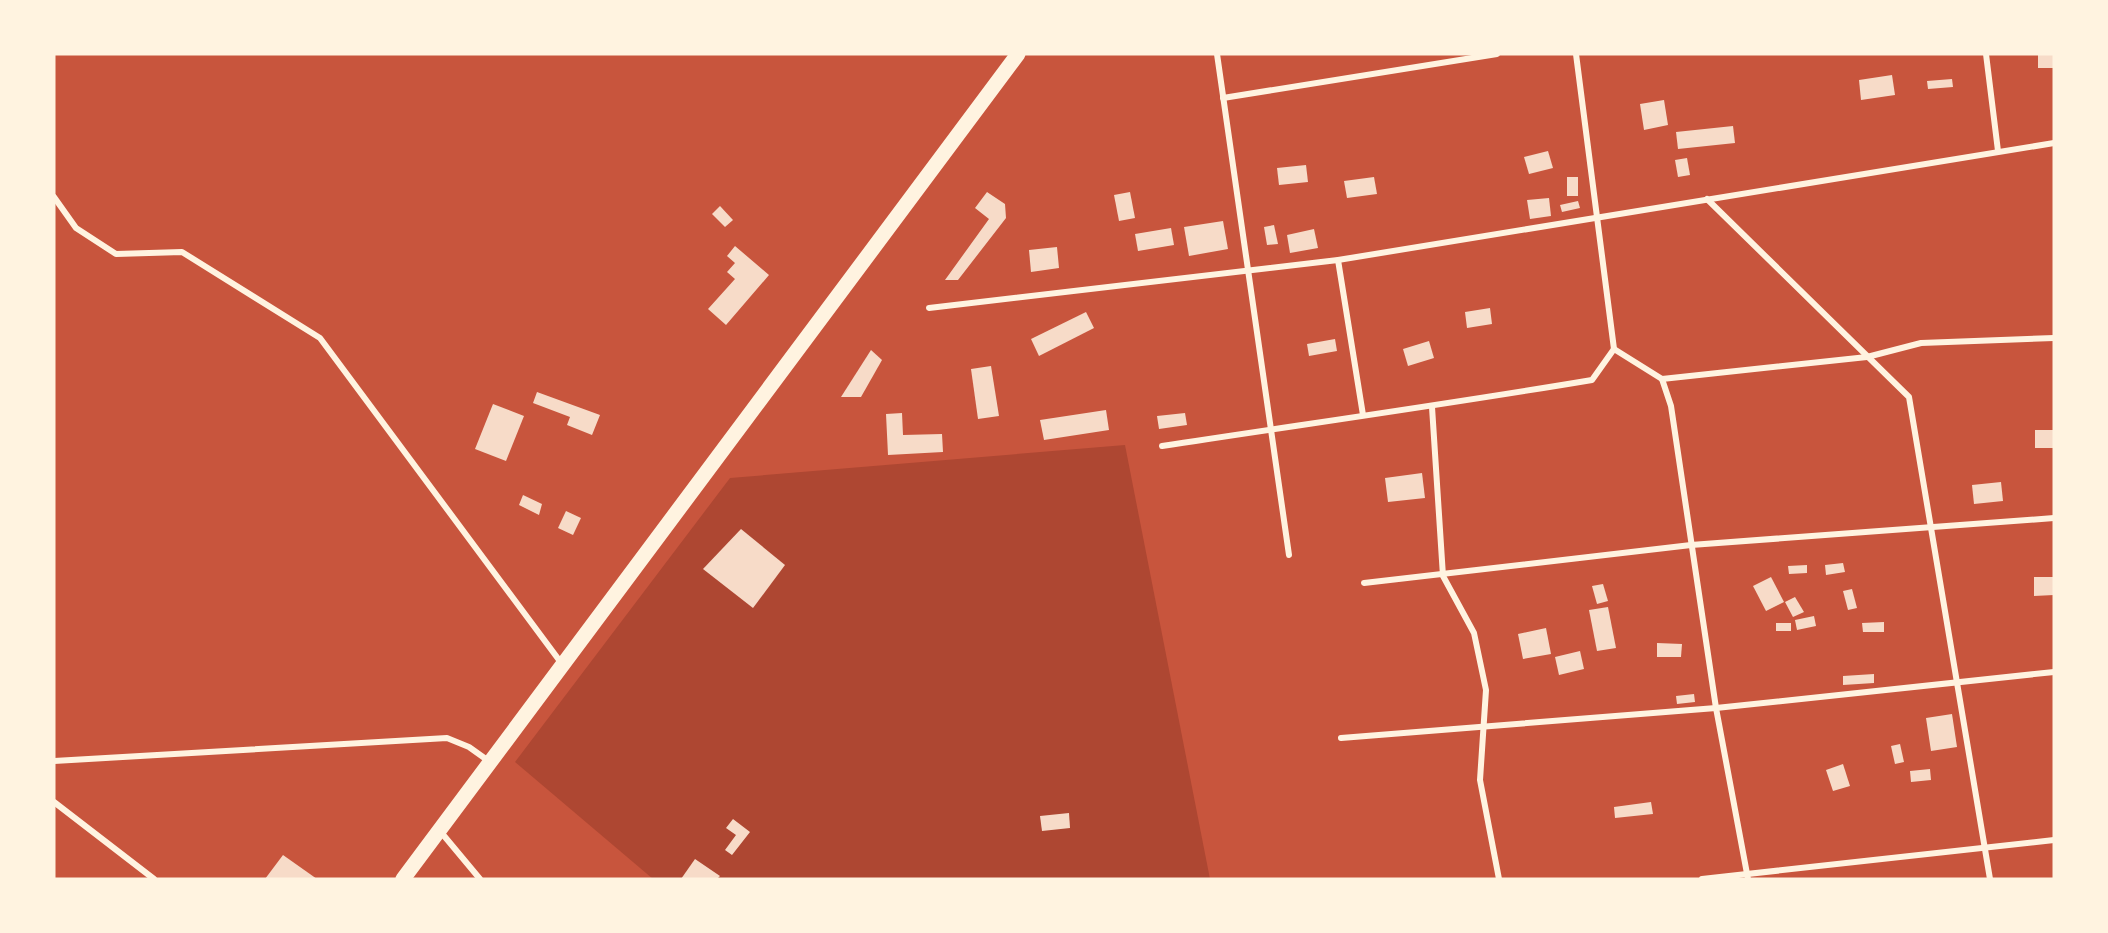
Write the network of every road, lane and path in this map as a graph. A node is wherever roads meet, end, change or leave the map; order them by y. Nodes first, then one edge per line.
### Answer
1 (1018, 54) edge
2 (1217, 54) edge
3 (1497, 54) edge
4 (1576, 54) edge
5 (1986, 54) edge
6 (1223, 98) junction
7 (2054, 142) edge
8 (1998, 151) junction
9 (54, 197) edge
10 (1707, 199) junction
11 (1597, 217) junction
12 (1338, 260) junction
13 (1248, 270) junction
14 (929, 308) dead end
15 (2054, 338) edge
16 (1614, 349) junction
17 (1867, 357) junction
18 (1662, 379) junction
19 (1432, 407) junction
20 (1363, 415) junction
21 (1270, 429) junction
22 (1162, 446) dead end
23 (2054, 518) edge
24 (1929, 527) junction
25 (1690, 545) junction
26 (1288, 555) dead end
27 (1443, 576) junction
28 (1364, 583) dead end
29 (563, 665) junction
30 (2054, 672) edge
31 (1957, 682) junction
32 (1716, 708) junction
33 (1484, 726) junction
34 (1341, 738) dead end
35 (54, 761) edge
36 (490, 762) junction
37 (54, 802) edge
38 (440, 830) junction
39 (2054, 840) edge
40 (1985, 848) junction
41 (1747, 876) edge
42 (154, 879) edge
43 (403, 879) edge
44 (480, 879) edge
45 (1499, 879) edge
46 (1702, 879) edge
47 (1990, 879) edge

1 - 29 main road
2 - 6 street
3 - 6 street
4 - 11 street
5 - 8 street
6 - 13 street
7 - 8 street
8 - 10 street
9 - 29 street
10 - 11 street
10 - 17 street
11 - 12 street
11 - 16 street
12 - 13 street
12 - 20 street
13 - 14 street
13 - 21 street
15 - 17 street
16 - 18 street
16 - 19 street
17 - 18 street
17 - 24 street
18 - 25 street
19 - 20 street
19 - 27 street
20 - 21 street
21 - 22 street
21 - 26 street
23 - 24 street
24 - 25 street
24 - 31 street
25 - 27 street
25 - 32 street
27 - 28 street
27 - 33 street
29 - 36 main road
30 - 31 street
31 - 32 street
31 - 40 street
32 - 33 street
32 - 41 street
33 - 34 street
33 - 45 street
35 - 36 street
36 - 38 main road
37 - 42 street
38 - 43 main road
38 - 44 street
39 - 40 street
40 - 41 street
40 - 47 street
41 - 46 street

